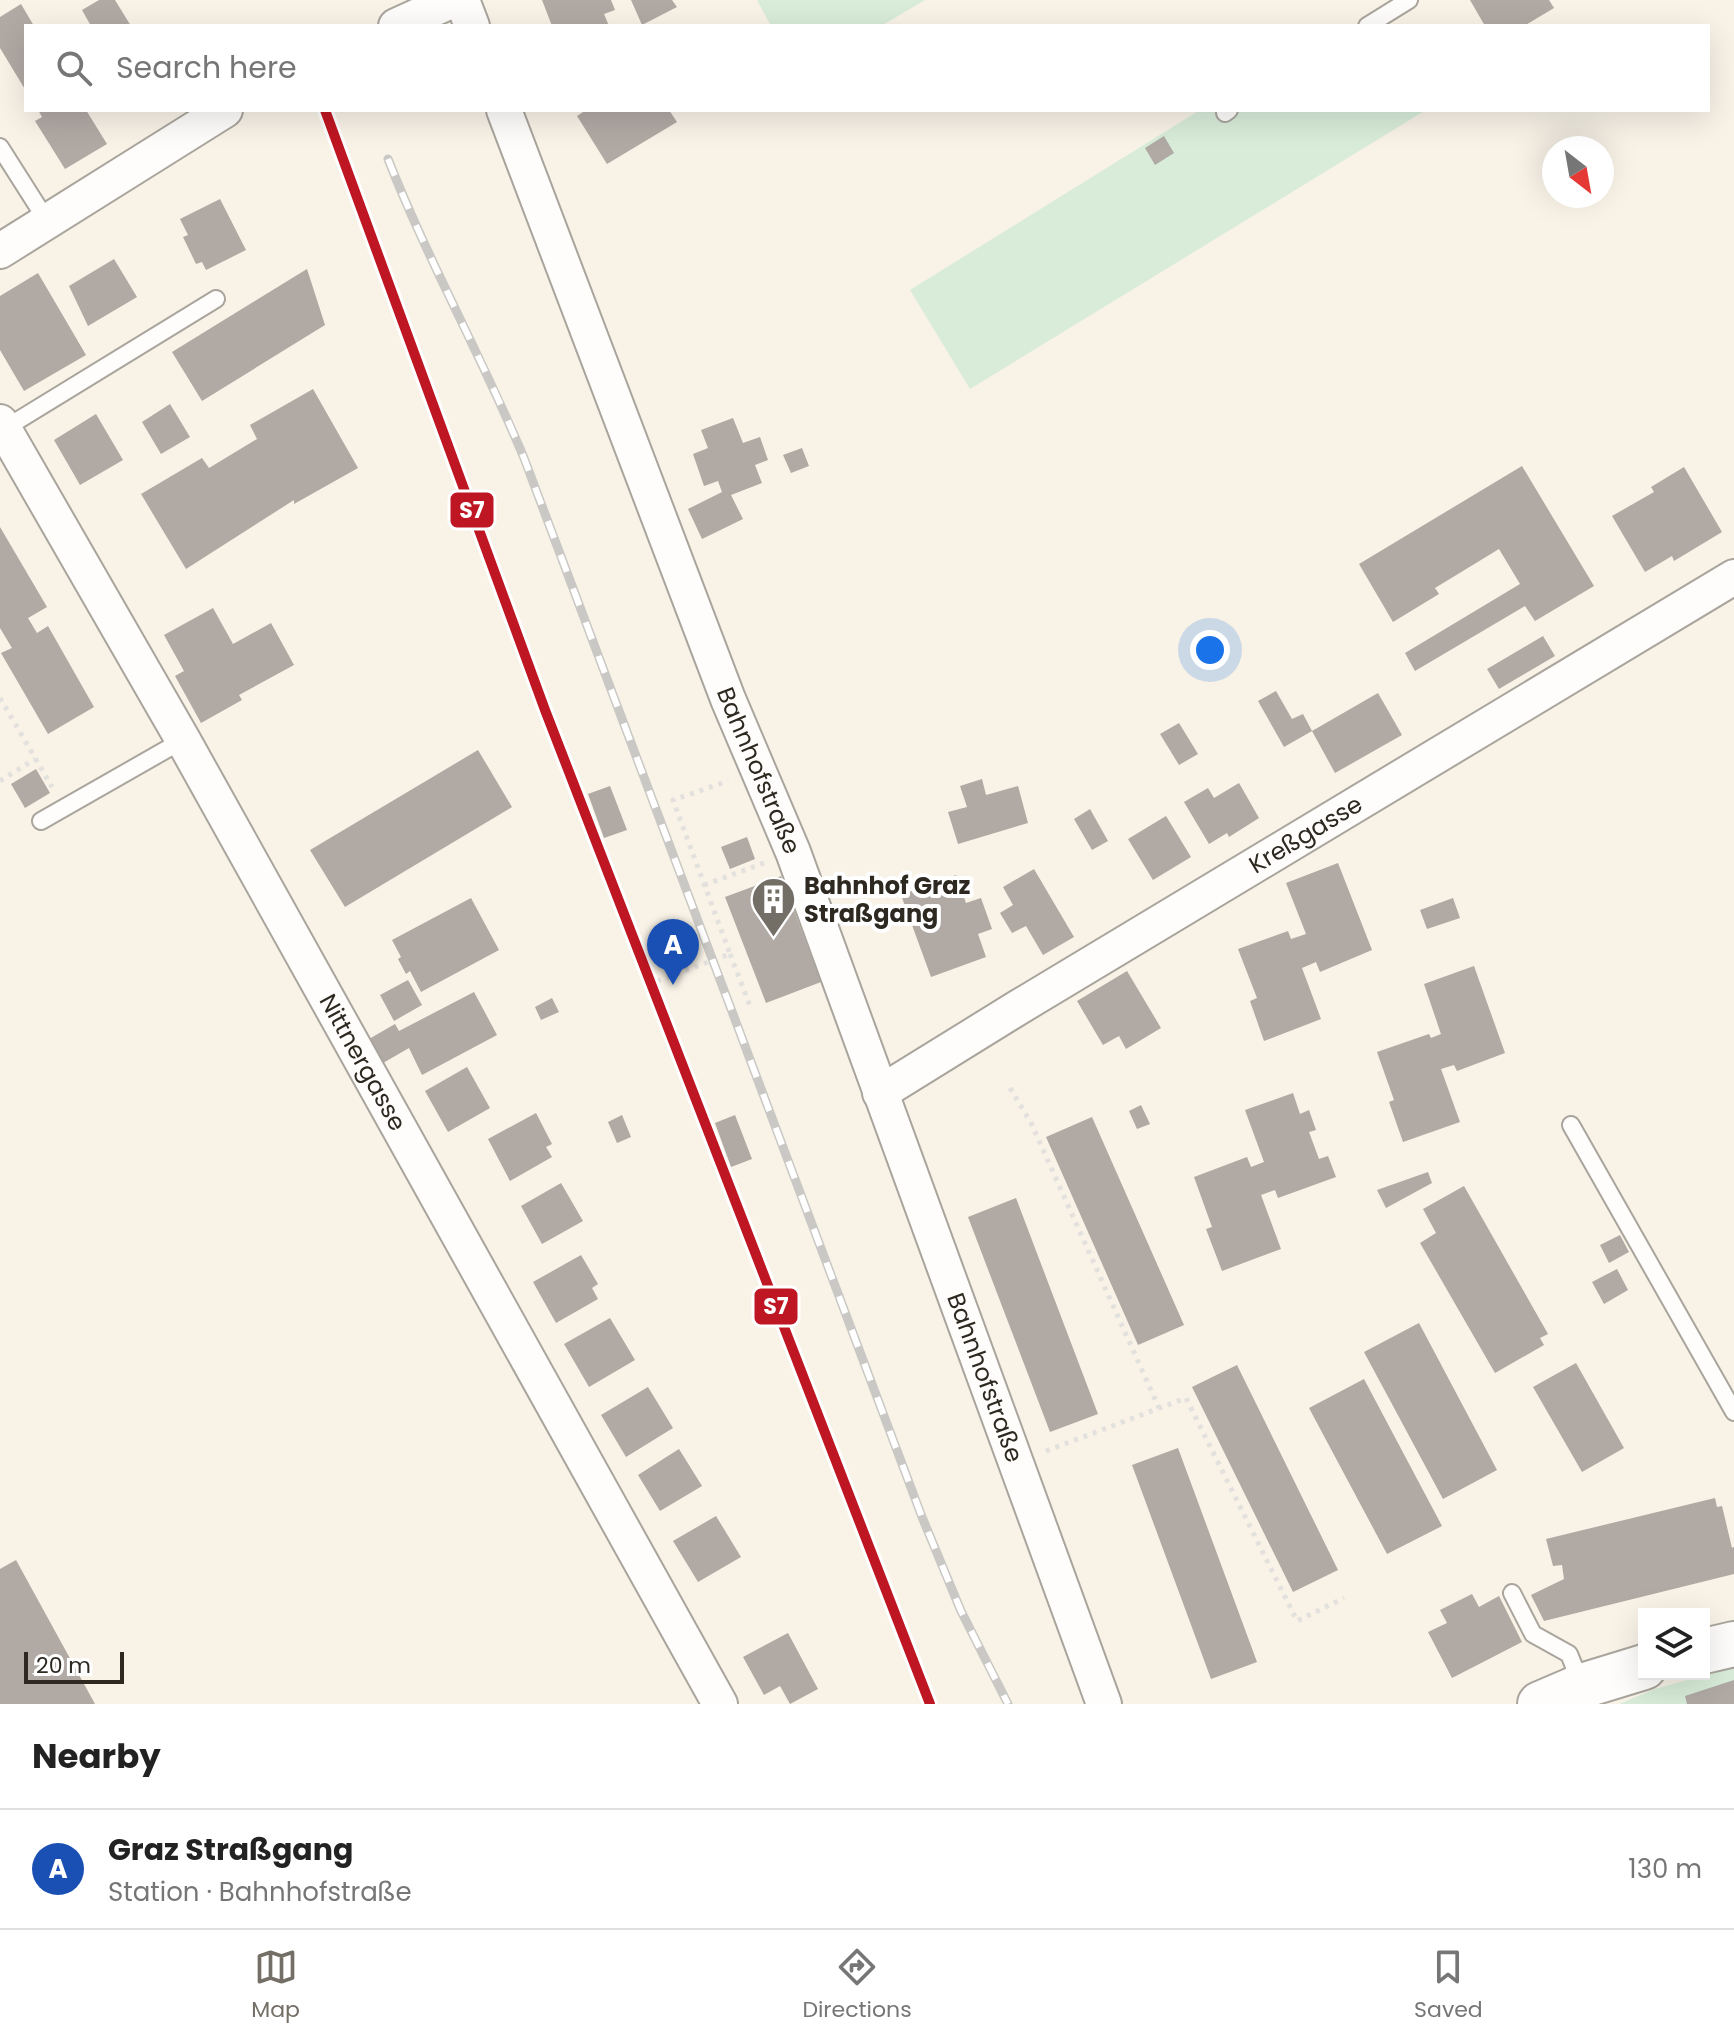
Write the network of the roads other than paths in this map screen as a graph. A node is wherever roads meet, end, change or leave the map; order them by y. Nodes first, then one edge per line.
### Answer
1 (453, 0) edge
2 (462, 0) edge
3 (1409, 0) edge
4 (400, 24) edge
5 (471, 24) edge
6 (1370, 24) edge
7 (222, 112) edge
8 (505, 112) edge
9 (0, 147) edge
10 (47, 221) junction
11 (0, 251) edge
12 (216, 299) dead end
13 (2, 426) edge
14 (1734, 577) edge
15 (183, 740) junction
16 (41, 821) dead end
17 (880, 1093) junction
18 (1571, 1125) dead end
19 (1734, 1412) edge
20 (1512, 1593) dead end
21 (1734, 1644) edge
22 (1710, 1650) edge
23 (1638, 1669) edge
24 (1582, 1686) junction
25 (720, 1704) edge
26 (1104, 1704) edge
27 (1540, 1704) edge

1 - 4 street
2 - 5 street
3 - 6 lane
7 - 10 street
8 - 17 street, Bahnhofstraße
9 - 10 lane
10 - 11 street
12 - 13 lane
13 - 15 street, Nittnergasse
14 - 17 street, Kreßgasse
15 - 16 lane
15 - 25 street, Nittnergasse
17 - 26 street, Bahnhofstraße
18 - 19 lane
20 - 24 lane
21 - 22 main road
23 - 24 main road
24 - 27 main road

